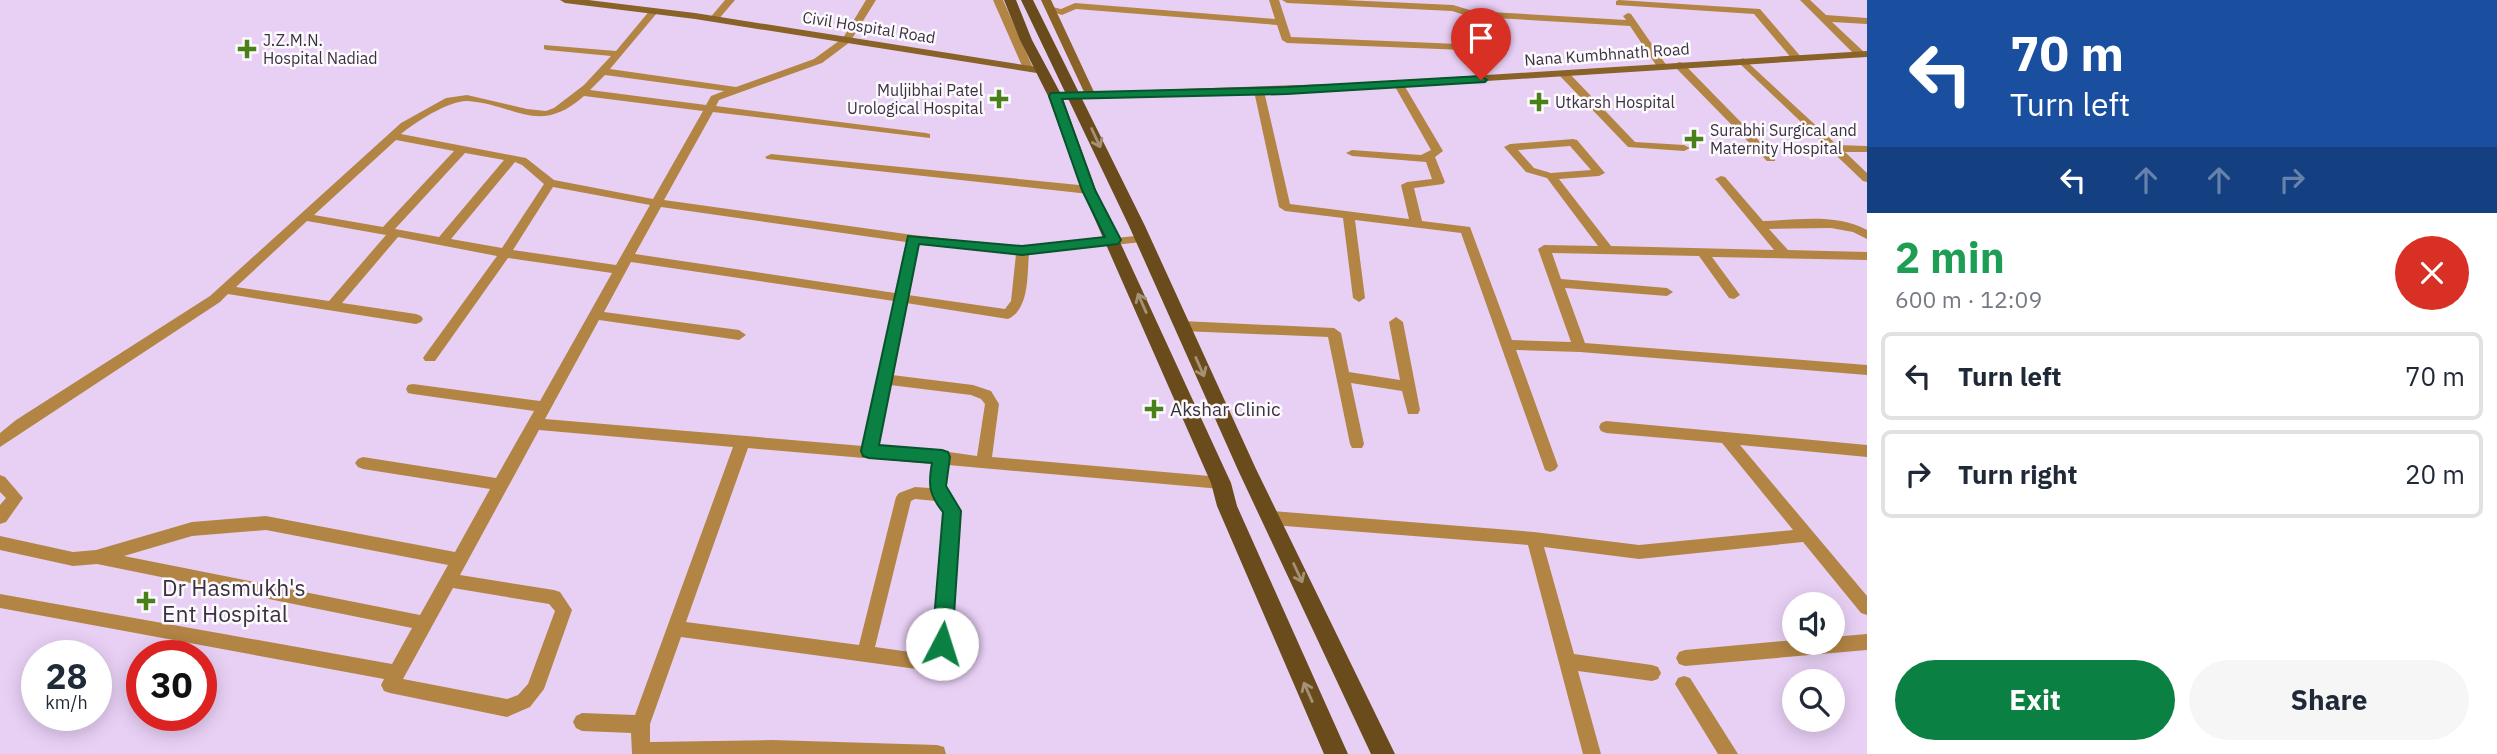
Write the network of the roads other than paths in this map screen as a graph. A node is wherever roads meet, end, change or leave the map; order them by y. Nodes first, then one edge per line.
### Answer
1 (565, 0) edge
2 (730, 0) edge
3 (871, 0) edge
4 (998, 0) edge
5 (1010, 0) edge
6 (1027, 0) edge
7 (1046, 0) edge
8 (1274, 0) edge
9 (1287, 0) edge
10 (1805, 0) edge
11 (594, 1) edge
12 (1618, 1) edge
13 (1129, 5) edge
14 (1052, 10) junction
15 (654, 11) junction
16 (1472, 13) junction
17 (1822, 18) junction
18 (714, 19) junction
19 (1867, 21) edge
20 (1281, 22) junction
21 (1632, 23) junction
22 (847, 40) junction
23 (547, 47) dead end
24 (618, 54) junction
25 (1864, 54) edge
26 (1797, 58) junction
27 (1743, 61) junction
28 (1679, 65) junction
29 (1662, 66) junction
30 (1035, 69) junction
31 (601, 71) junction
32 (1564, 74) junction
33 (1399, 85) junction
34 (738, 90) junction
35 (1259, 91) junction
36 (582, 92) junction
37 (1055, 96) junction
38 (1083, 96) junction
39 (711, 106) junction
40 (926, 135) dead end
41 (394, 136) junction
42 (1684, 148) dead end
43 (1835, 148) junction
44 (461, 149) junction
45 (1867, 149) edge
46 (1352, 153) dead end
47 (1429, 156) junction
48 (771, 157) dead end
49 (512, 158) junction
50 (1771, 159) dead end
51 (1551, 176) junction
52 (1721, 179) dead end
53 (1867, 179) edge
54 (550, 183) junction
55 (1088, 190) junction
56 (657, 203) junction
57 (1349, 216) junction
58 (306, 217) junction
59 (1416, 222) junction
60 (1760, 225) junction
61 (391, 232) junction
62 (1867, 235) edge
63 (1142, 238) junction
64 (913, 239) junction
65 (1114, 240) junction
66 (442, 242) junction
67 (1607, 250) junction
68 (1023, 251) junction
69 (505, 253) junction
70 (1703, 253) junction
71 (1785, 255) junction
72 (1867, 257) edge
73 (624, 263) junction
74 (1557, 283) junction
75 (228, 290) junction
76 (1667, 292) dead end
77 (1734, 295) dead end
78 (1359, 298) dead end
79 (901, 299) junction
80 (333, 304) junction
81 (595, 315) junction
82 (416, 319) dead end
83 (1395, 322) dead end
84 (1182, 326) junction
85 (739, 335) dead end
86 (1507, 345) junction
87 (1580, 347) junction
88 (430, 358) dead end
89 (1867, 370) edge
90 (1342, 376) junction
91 (884, 379) junction
92 (1409, 387) junction
93 (413, 389) dead end
94 (544, 407) junction
95 (1413, 410) dead end
96 (535, 424) junction
97 (1606, 427) dead end
98 (1725, 437) junction
99 (0, 440) edge
100 (743, 441) junction
101 (1357, 444) dead end
102 (869, 451) junction
103 (1867, 451) edge
104 (942, 457) junction
105 (984, 461) junction
106 (363, 463) dead end
107 (1550, 466) dead end
108 (0, 481) edge
109 (1220, 483) junction
110 (501, 485) junction
111 (940, 495) junction
112 (0, 517) edge
113 (1272, 518) junction
114 (1807, 535) junction
115 (1534, 539) junction
116 (0, 543) edge
117 (96, 557) junction
118 (459, 560) junction
119 (448, 580) junction
120 (0, 601) edge
121 (1867, 608) edge
122 (425, 623) junction
123 (675, 628) junction
124 (1867, 642) edge
125 (865, 654) junction
126 (1685, 658) dead end
127 (1566, 661) junction
128 (397, 673) junction
129 (1652, 673) dead end
130 (1684, 684) dead end
131 (582, 722) dead end
132 (641, 724) junction
133 (639, 752) edge
134 (771, 752) edge
135 (937, 754) edge
136 (1336, 754) edge
137 (1383, 754) edge
138 (1592, 754) edge
139 (1729, 754) edge

1 - 11 main road, Civil Hospital Road
2 - 18 street
3 - 22 street
4 - 30 street
5 - 30 main road
6 - 38 main road
7 - 14 main road
8 - 20 street
9 - 16 street
10 - 17 street
11 - 15 main road, Civil Hospital Road
12 - 21 street
12 - 26 street
13 - 14 street
13 - 20 street
14 - 38 main road
15 - 18 main road, Civil Hospital Road
15 - 24 street
16 - 20 street
16 - 21 street
17 - 19 street
17 - 25 street
18 - 22 main road, Civil Hospital Road
21 - 29 street
22 - 30 main road, Civil Hospital Road
22 - 34 street
23 - 24 street
24 - 31 street
25 - 26 main road, Nana Kumbhnath Road
26 - 27 main road, Nana Kumbhnath Road
27 - 28 main road, Nana Kumbhnath Road
27 - 43 street
28 - 29 main road, Nana Kumbhnath Road
28 - 50 street
29 - 32 main road, Nana Kumbhnath Road
30 - 37 main road
31 - 34 street
31 - 36 street
32 - 33 main road, Nana Kumbhnath Road
32 - 42 street
33 - 35 main road, Nana Kumbhnath Road
33 - 47 street
34 - 39 street
35 - 38 main road, Nana Kumbhnath Road
35 - 57 street
36 - 39 street
36 - 41 street
37 - 38 main road, Nana Kumbhnath Road
37 - 55 main road
38 -> 63 main road
39 - 40 street
39 - 56 street
41 - 44 street
41 - 58 street
43 - 45 street
43 - 53 street
44 - 49 street
44 - 61 street
46 - 47 street
47 - 59 street
48 - 55 street
49 - 54 street
49 - 66 street
51 - 51 street
51 - 67 street
52 - 60 street
54 - 56 street
54 - 69 street
55 - 65 main road
56 - 64 street
56 - 73 street
57 - 59 street
57 - 78 street
58 - 61 street
58 - 75 street
59 - 86 street
60 - 62 street
60 - 71 street
61 - 66 street
61 - 80 street
63 - 65 street
63 - 84 main road
64 - 68 street
64 - 79 street
65 - 68 street
109 -> 65 main road
66 - 69 street
67 - 70 street
67 - 74 street
68 - 79 street
69 - 73 street
69 - 88 street
70 - 71 street
70 - 77 street
71 - 72 street
73 - 79 street
73 - 81 street
74 - 76 street
74 - 87 street
75 - 80 street
75 - 99 street
79 - 91 street
80 - 82 street
81 - 85 street
81 - 94 street
83 - 92 street
84 - 90 street
84 -> 113 main road
86 - 87 street
86 - 107 street
87 - 89 street
90 - 92 street
90 - 101 street
91 - 102 street
91 - 105 street
92 - 95 street
93 - 94 street
94 - 96 street
96 - 100 street
96 - 110 street
97 - 98 street
98 - 103 street
98 - 114 street
100 - 102 street
100 - 123 street
102 - 104 street
104 - 105 street
104 - 111 street
105 - 109 street
106 - 110 street
108 - 112 street
136 -> 109 main road
110 - 118 street
111 - 125 street
111 - 125 street
113 - 115 street
113 -> 137 main road
114 - 115 street
114 - 121 street
115 - 127 street
116 - 117 street
117 - 118 street
117 - 122 street
118 - 119 street
119 - 122 street
119 - 128 street
120 - 128 street
122 - 128 street
123 - 125 street
123 - 132 street
124 - 126 street
127 - 129 street
127 - 138 street
130 - 139 street
131 - 132 street
132 - 133 street
133 - 134 street
134 - 135 street

